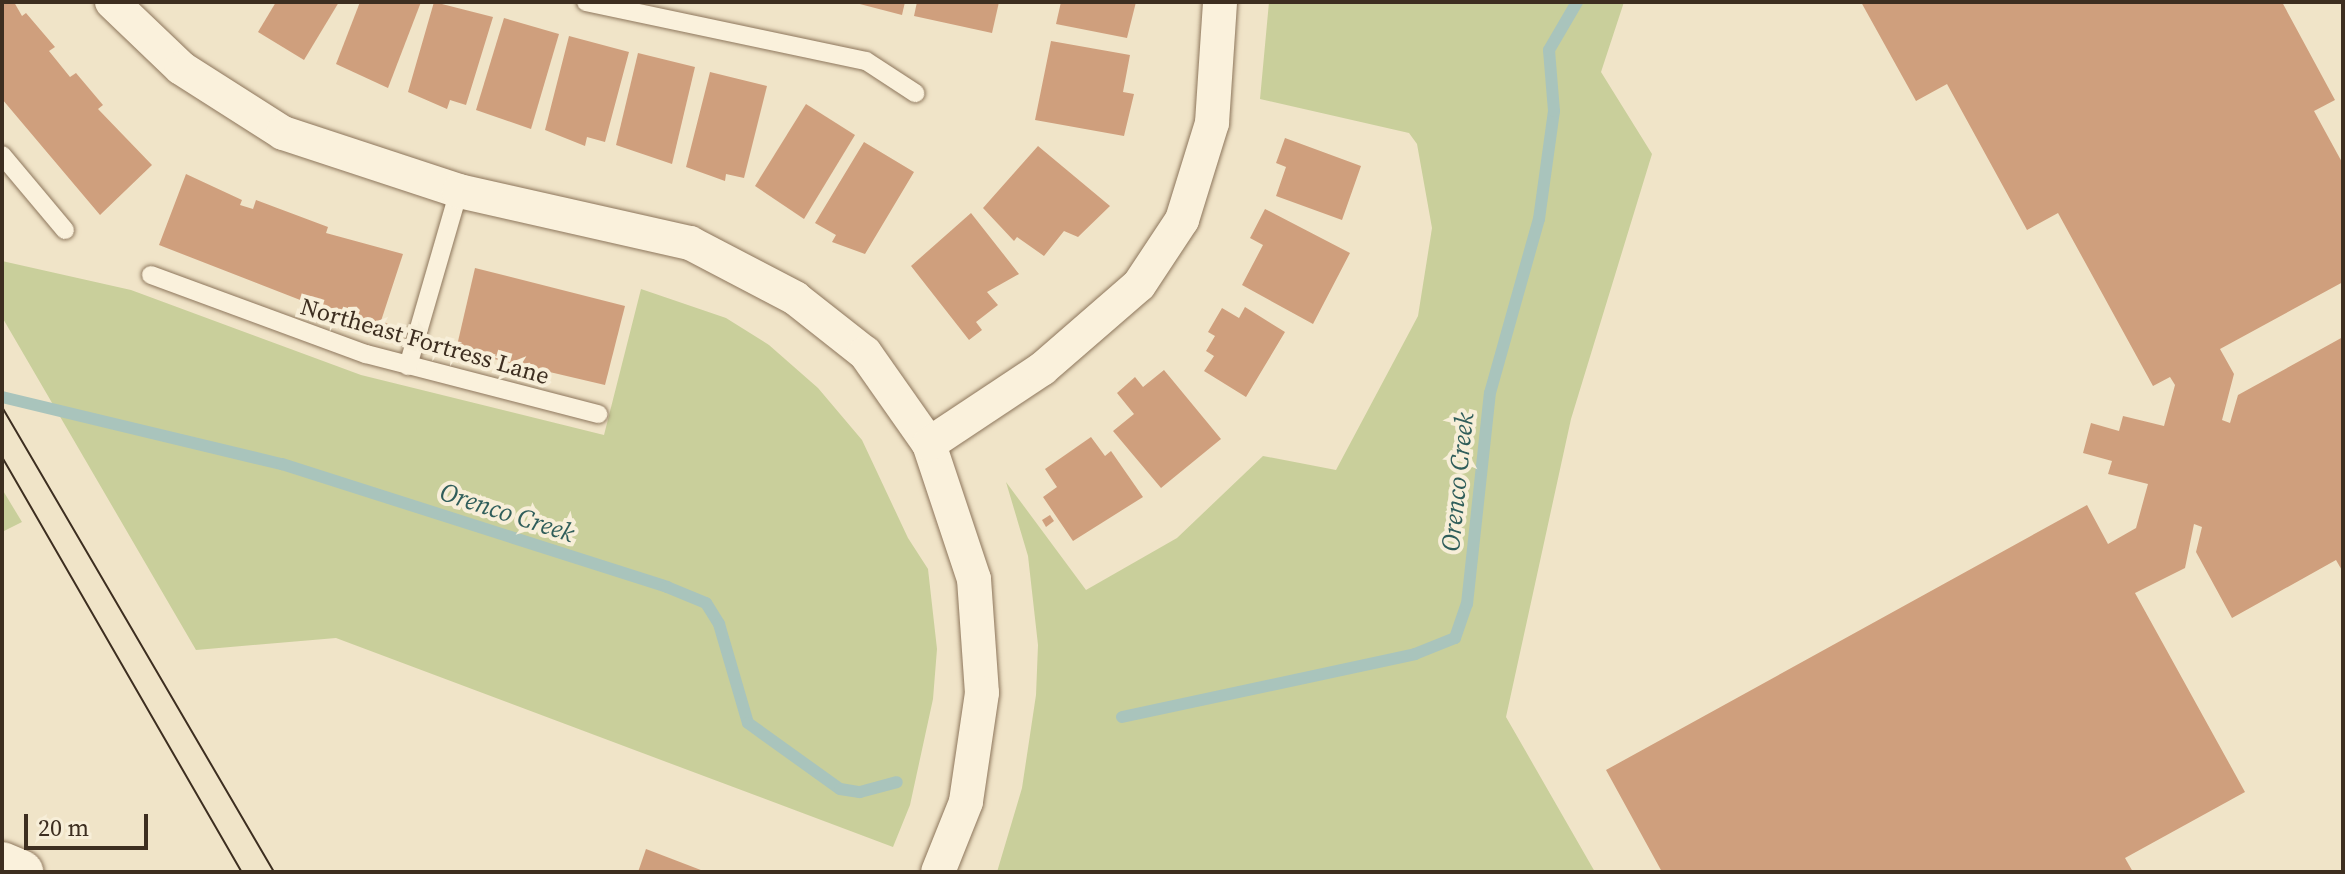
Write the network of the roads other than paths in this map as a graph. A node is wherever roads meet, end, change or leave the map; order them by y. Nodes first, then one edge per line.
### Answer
1 (112, 2) edge
2 (586, 2) edge
3 (1220, 2) edge
4 (915, 93) dead end
5 (2, 155) edge
6 (459, 191) junction
7 (65, 230) dead end
8 (151, 275) dead end
9 (408, 366) junction
10 (598, 414) dead end
11 (929, 444) junction
12 (2, 864) edge
13 (21, 872) edge
14 (938, 872) edge

1 - 6 street
2 - 4 lane
3 - 11 street
5 - 7 lane
6 - 9 lane
6 - 11 street
8 - 9 lane, Northeast Fortress Lane
9 - 10 lane, Northeast Fortress Lane
11 - 14 street
12 - 13 street

